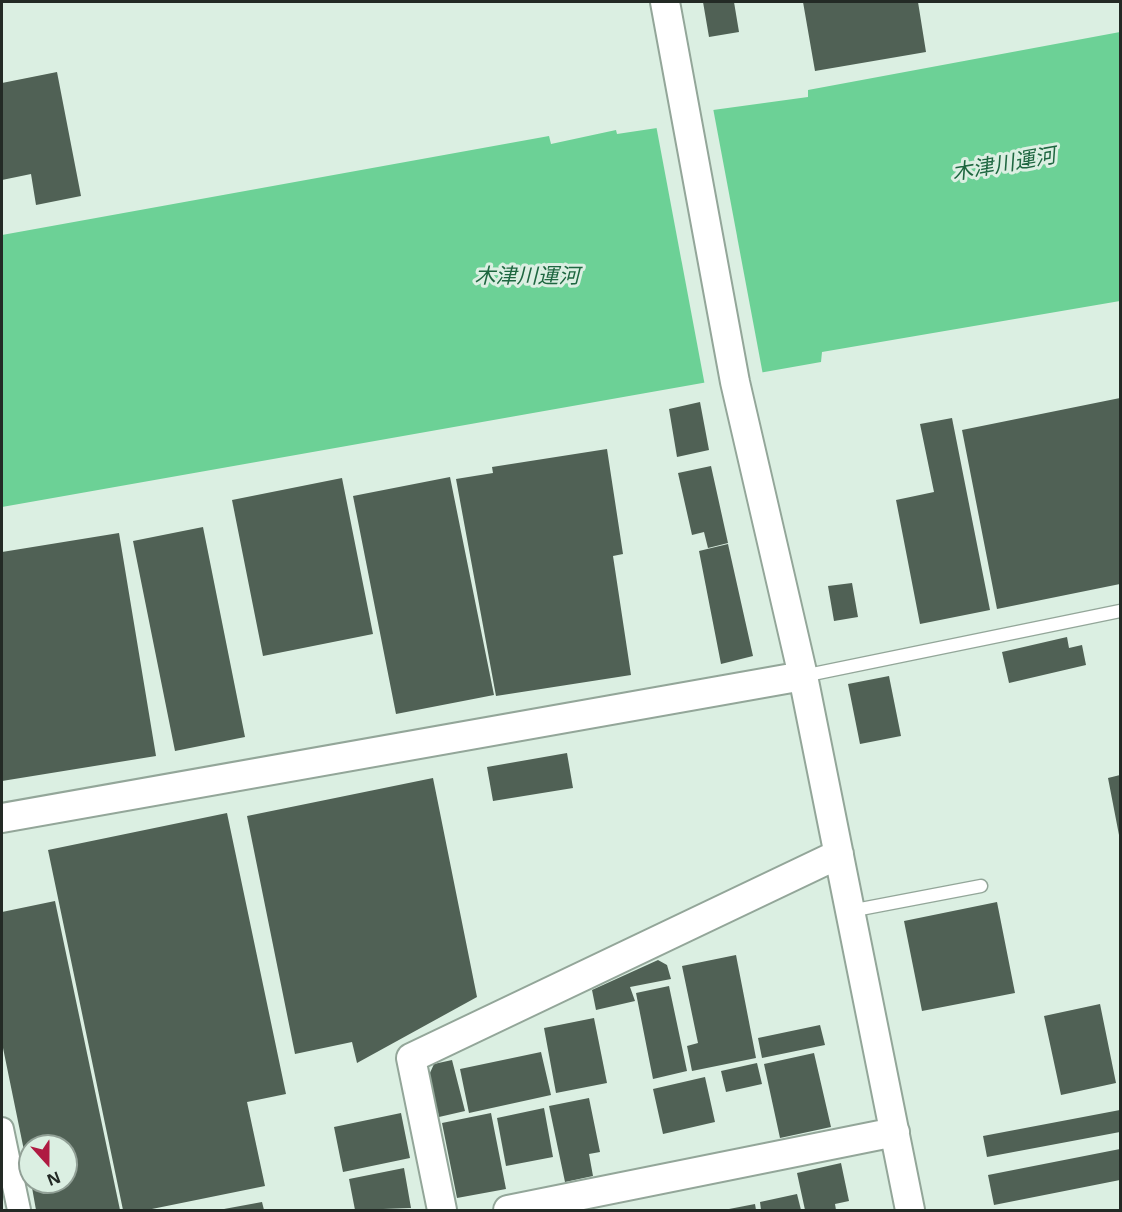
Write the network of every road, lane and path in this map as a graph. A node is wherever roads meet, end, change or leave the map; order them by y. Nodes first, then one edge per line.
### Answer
1 (665, 2) edge
2 (1120, 611) edge
3 (803, 676) junction
4 (2, 818) edge
5 (839, 854) junction
6 (981, 886) dead end
7 (850, 911) junction
8 (2, 1129) edge
9 (895, 1132) junction
10 (19, 1210) edge
11 (442, 1210) edge
12 (508, 1210) edge
13 (910, 1210) edge

1 - 3 street
2 - 3 lane
3 - 4 street
3 - 5 street
5 - 7 street
5 - 11 street
6 - 7 lane
7 - 9 street
8 - 10 street
9 - 12 street
9 - 13 street

